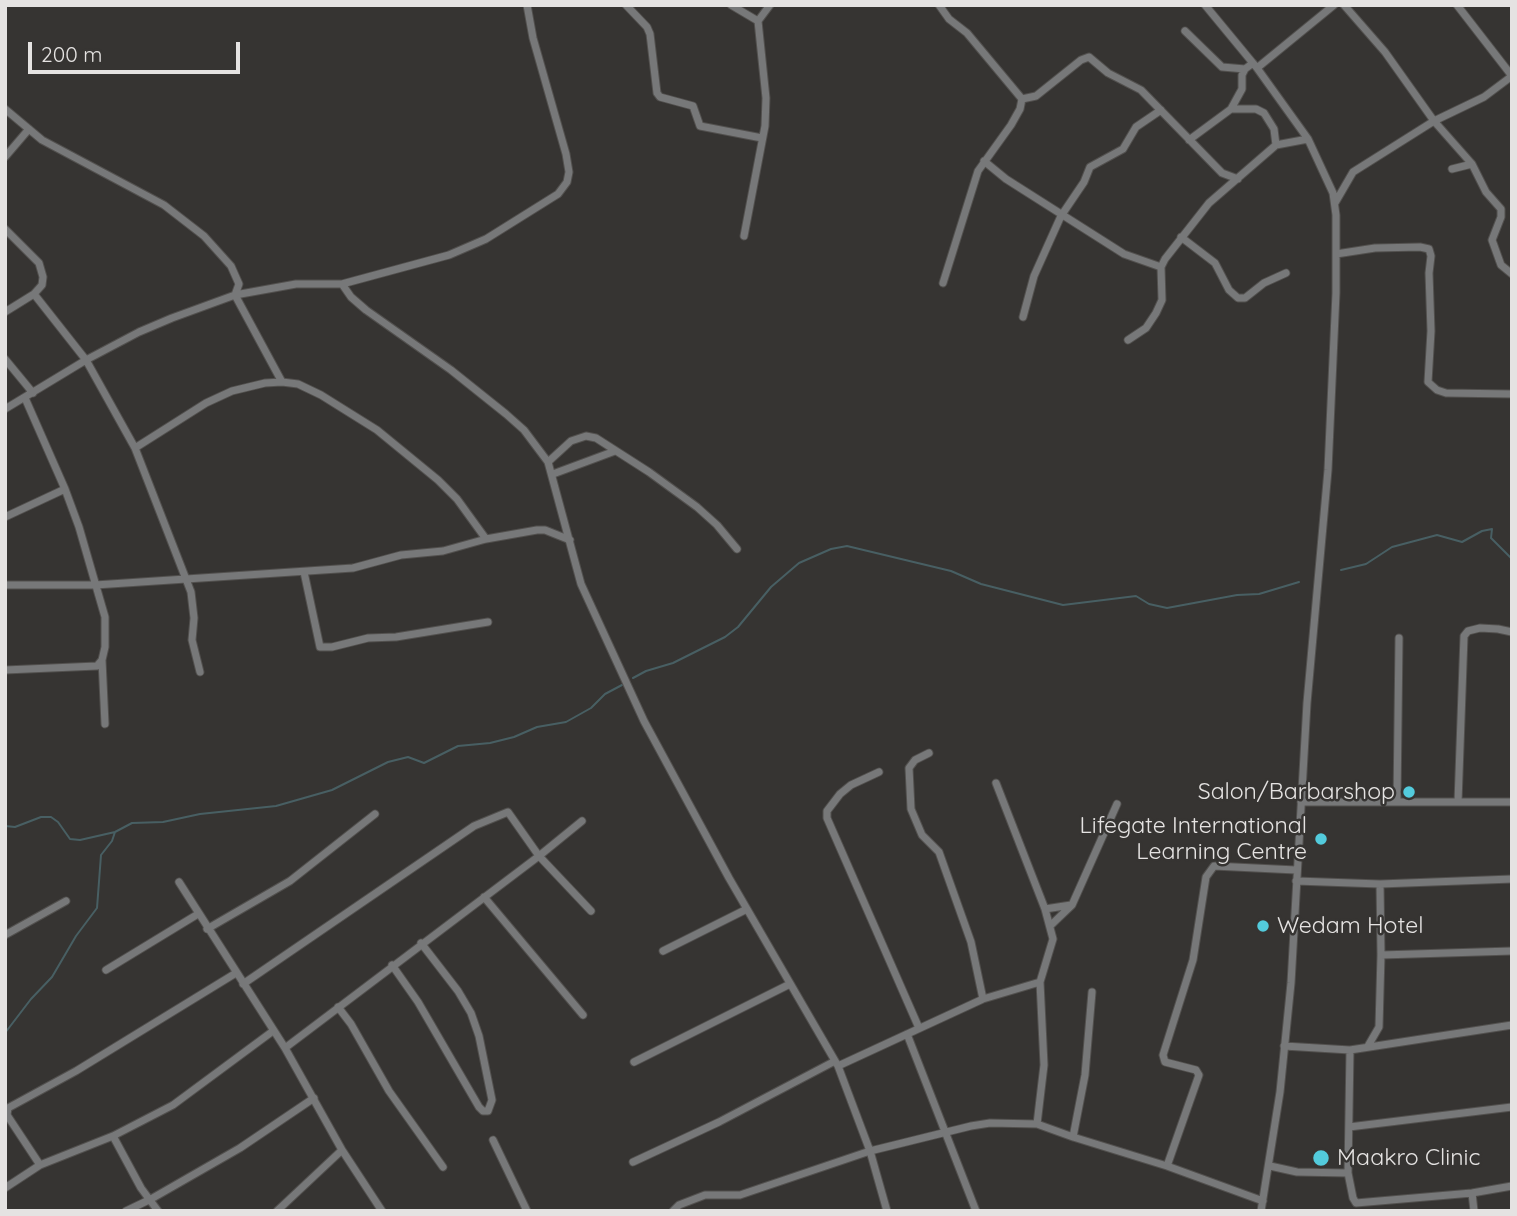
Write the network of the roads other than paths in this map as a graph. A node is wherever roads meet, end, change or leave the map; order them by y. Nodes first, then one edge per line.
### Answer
1 (527, 5) edge
2 (626, 5) edge
3 (731, 5) edge
4 (770, 5) edge
5 (939, 5) edge
6 (1205, 5) edge
7 (1334, 5) edge
8 (1344, 5) edge
9 (1457, 5) edge
10 (758, 22) junction
11 (1185, 31) dead end
12 (1255, 65) junction
13 (1245, 69) junction
14 (1512, 76) edge
15 (1022, 99) junction
16 (5, 109) edge
17 (1231, 109) junction
18 (1161, 110) junction
19 (1434, 121) junction
20 (29, 129) junction
21 (762, 138) junction
22 (1189, 139) junction
23 (1308, 139) junction
24 (1276, 145) junction
25 (5, 157) edge
26 (984, 161) junction
27 (1472, 164) junction
28 (1452, 169) dead end
29 (1238, 179) junction
30 (1335, 203) junction
31 (1061, 216) junction
32 (5, 229) edge
33 (744, 236) dead end
34 (1181, 237) junction
35 (1336, 254) junction
36 (1161, 267) junction
37 (1286, 273) dead end
38 (1512, 274) edge
39 (943, 283) dead end
40 (342, 284) junction
41 (34, 294) junction
42 (235, 295) junction
43 (5, 312) edge
44 (1023, 317) dead end
45 (1128, 340) dead end
46 (5, 359) edge
47 (86, 360) junction
48 (282, 382) junction
49 (33, 393) junction
50 (1512, 394) edge
51 (25, 398) junction
52 (5, 409) edge
53 (135, 448) junction
54 (615, 451) junction
55 (548, 462) junction
56 (553, 474) junction
57 (65, 489) junction
58 (5, 517) edge
59 (486, 539) junction
60 (570, 540) junction
61 (737, 549) dead end
62 (304, 572) junction
63 (187, 580) junction
64 (5, 585) edge
65 (95, 585) junction
66 (488, 622) dead end
67 (1512, 632) edge
68 (1399, 638) dead end
69 (102, 660) junction
70 (5, 670) edge
71 (200, 672) dead end
72 (105, 724) dead end
73 (929, 753) dead end
74 (879, 772) dead end
75 (996, 783) dead end
76 (1301, 802) junction
77 (1397, 802) junction
78 (1458, 802) junction
79 (1512, 802) edge
80 (1117, 804) dead end
81 (375, 814) dead end
82 (582, 821) dead end
83 (539, 856) junction
84 (1297, 870) junction
85 (1512, 879) edge
86 (1296, 881) junction
87 (179, 882) dead end
88 (1380, 884) junction
89 (484, 897) junction
90 (66, 901) dead end
91 (1072, 905) junction
92 (747, 909) junction
93 (1045, 909) junction
94 (591, 911) dead end
95 (198, 914) junction
96 (1050, 926) junction
97 (207, 929) junction
98 (5, 935) edge
99 (421, 943) junction
100 (663, 951) dead end
101 (1512, 951) edge
102 (1381, 955) junction
103 (392, 965) junction
104 (106, 970) dead end
105 (236, 973) junction
106 (1040, 982) junction
107 (243, 984) junction
108 (790, 984) junction
109 (1027, 987) junction
110 (1092, 992) dead end
111 (1040, 993) junction
112 (983, 999) junction
113 (338, 1007) junction
114 (583, 1015) dead end
115 (1512, 1026) edge
116 (1379, 1027) junction
117 (919, 1028) junction
118 (273, 1031) junction
119 (907, 1034) junction
120 (1389, 1042) junction
121 (1284, 1046) junction
122 (1368, 1046) junction
123 (285, 1048) junction
124 (1350, 1050) junction
125 (634, 1062) dead end
126 (836, 1063) junction
127 (314, 1098) junction
128 (1512, 1107) edge
129 (1037, 1124) junction
130 (1349, 1127) junction
131 (946, 1132) junction
132 (113, 1136) junction
133 (1073, 1137) junction
134 (493, 1140) dead end
135 (342, 1150) junction
136 (870, 1151) junction
137 (634, 1162) dead end
138 (40, 1166) junction
139 (1167, 1166) junction
140 (1270, 1166) junction
141 (443, 1167) dead end
142 (1348, 1173) junction
143 (1512, 1186) edge
144 (5, 1188) edge
145 (1472, 1193) junction
146 (151, 1199) junction
147 (1263, 1201) junction
148 (126, 1211) edge
149 (158, 1211) edge
150 (277, 1211) edge
151 (382, 1211) edge
152 (527, 1211) edge
153 (673, 1211) edge
154 (887, 1211) edge
155 (975, 1211) edge
156 (1261, 1211) edge
157 (1474, 1211) edge

1 - 40 street
2 - 21 street
3 - 10 street
4 - 10 street
5 - 15 street
6 - 12 street
7 - 12 street
8 - 19 street
9 - 14 street
10 - 21 street
11 - 13 street
12 - 13 street
12 - 23 street
13 - 17 street
14 - 19 street
15 - 18 street
15 - 26 street
16 - 20 street
17 - 22 street
17 - 24 street
18 - 22 street
18 - 31 street
19 - 27 street
19 - 30 street
20 - 25 street
20 - 42 street
21 - 33 street
22 - 29 street
23 - 24 street
23 - 30 street
24 - 29 street
26 - 31 street
26 - 39 street
27 - 28 street
27 - 38 street
29 - 34 street
30 - 35 street
31 - 36 street
31 - 44 street
32 - 41 street
34 - 36 street
34 - 37 street
35 - 50 street
35 - 76 street
36 - 45 street
40 - 42 street
40 - 55 street
41 - 43 street
41 - 47 street
42 - 47 street
42 - 48 street
46 - 49 street
47 - 49 street
47 - 53 street
48 - 53 street
48 - 59 street
49 - 51 street
51 - 52 street
51 - 57 street
53 - 63 street
54 - 55 street
54 - 56 street
54 - 61 street
55 - 56 street
56 - 60 street
57 - 58 street
57 - 65 street
59 - 60 street
59 - 62 street
60 - 92 street
62 - 63 street
62 - 66 street
63 - 65 street
63 - 71 street
64 - 65 street
65 - 69 street
67 - 78 street
68 - 77 street
69 - 70 street
69 - 72 street
73 - 112 street
74 - 117 street
75 - 93 street
76 - 77 street
76 - 84 street
77 - 78 street
78 - 79 street
80 - 91 street
81 - 97 street
82 - 83 street
83 - 89 street
83 - 94 street
83 - 107 street
84 - 86 street
84 - 139 street
85 - 88 street
86 - 88 street
86 - 121 street
87 - 95 street
88 - 102 street
89 - 99 street
89 - 114 street
90 - 98 street
91 - 93 street
91 - 96 street
92 - 100 street
92 - 108 street
93 - 96 street
95 - 97 street
95 - 104 street
96 - 106 street
97 - 105 street
99 - 103 street
99 - 103 street
101 - 102 street
102 - 116 street
103 - 113 street
105 - 107 street
105 - 138 street
106 - 109 street
106 - 111 street
107 - 118 street
108 - 125 street
108 - 126 street
109 - 111 street
109 - 112 street
110 - 133 street
111 - 129 street
112 - 117 street
113 - 123 street
113 - 141 street
115 - 120 street
116 - 120 street
116 - 122 street
117 - 119 street
118 - 123 street
118 - 132 street
119 - 126 street
119 - 131 street
120 - 122 street
121 - 124 street
121 - 140 street
122 - 124 street
123 - 127 street
124 - 130 street
126 - 136 street
126 - 137 street
127 - 135 street
127 - 146 street
128 - 130 street
129 - 131 street
129 - 133 street
130 - 142 street
131 - 136 street
131 - 155 street
132 - 138 street
132 - 146 street
133 - 139 street
134 - 152 street
135 - 150 street
135 - 151 street
136 - 153 street
136 - 154 street
138 - 144 street
139 - 147 street
140 - 142 street
140 - 147 street
142 - 145 street
143 - 145 street
145 - 157 street
146 - 148 street
146 - 149 street
147 - 156 street

